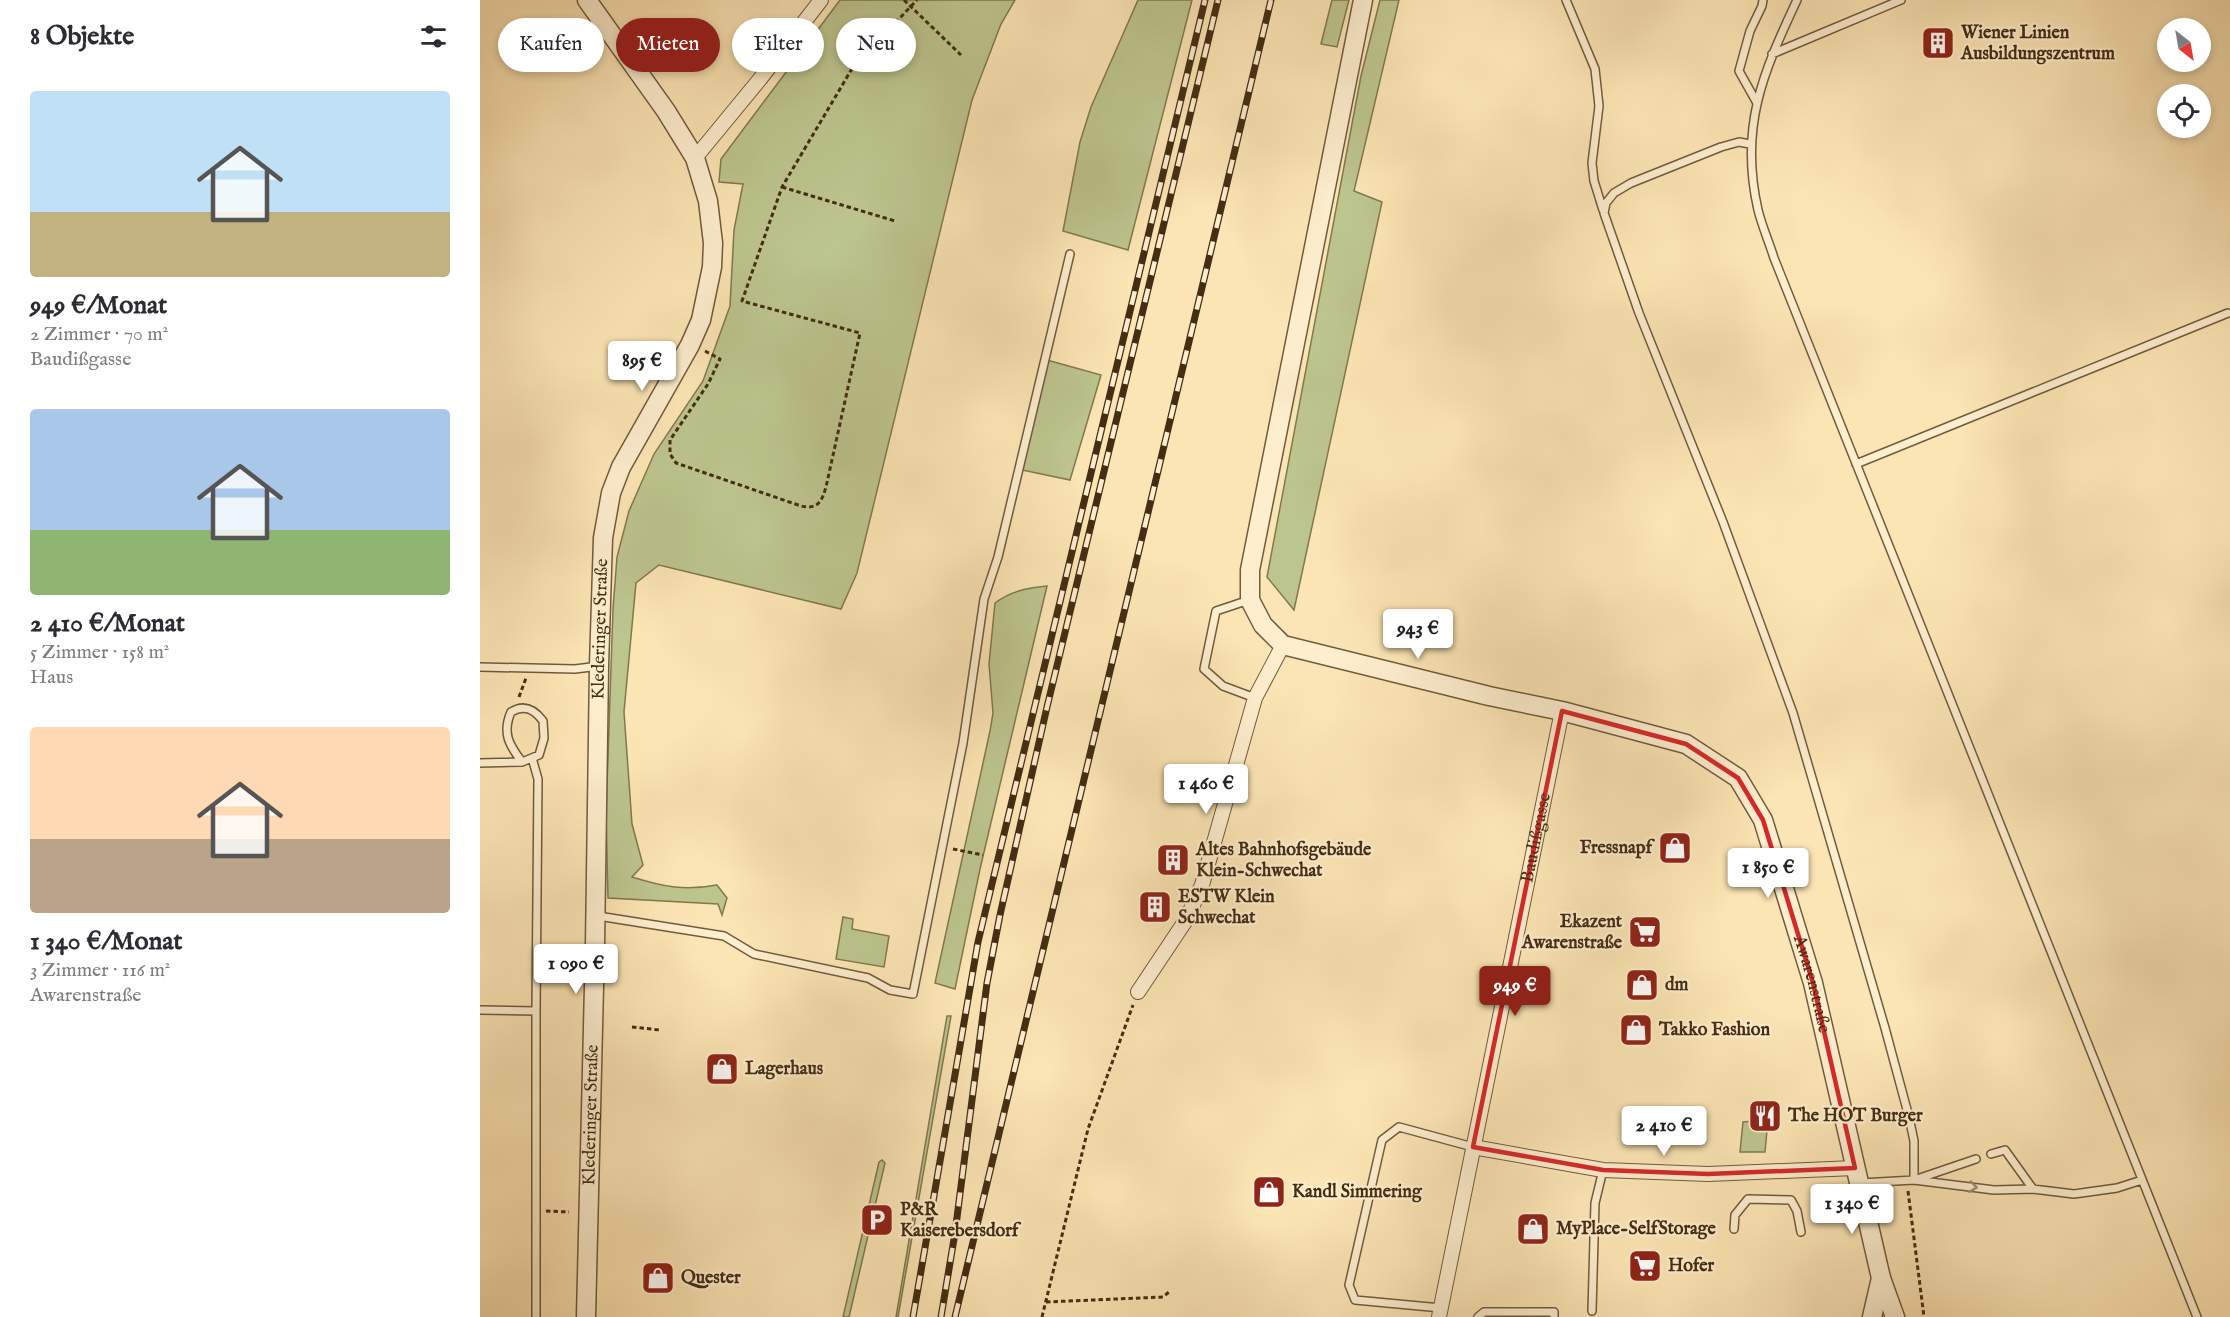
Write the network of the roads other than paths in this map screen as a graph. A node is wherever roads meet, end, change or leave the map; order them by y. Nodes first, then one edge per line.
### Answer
1 (587, 0) edge
2 (821, 0) edge
3 (1363, 0) edge
4 (1566, 0) edge
5 (1763, 0) edge
6 (1797, 0) edge
7 (1901, 0) edge
8 (1772, 54) junction
9 (1756, 103) junction
10 (1750, 144) junction
11 (695, 158) junction
12 (1604, 213) junction
13 (1070, 254) dead end
14 (2228, 313) dead end
15 (1856, 464) junction
16 (1250, 600) junction
17 (1283, 645) junction
18 (599, 666) junction
19 (480, 667) edge
20 (1255, 698) junction
21 (1562, 711) junction
22 (532, 758) junction
23 (522, 762) junction
24 (480, 763) edge
25 (595, 916) junction
26 (1138, 992) road end
27 (480, 1010) edge
28 (536, 1011) junction
29 (1473, 1147) junction
30 (1991, 1154) dead end
31 (1976, 1160) dead end
32 (1603, 1170) junction
33 (1856, 1176) junction
34 (1911, 1180) junction
35 (2142, 1180) junction
36 (2032, 1189) junction
37 (1734, 1229) dead end
38 (1801, 1232) dead end
39 (1881, 1278) junction
40 (1592, 1311) dead end
41 (1440, 1313) edge
42 (536, 1317) edge
43 (586, 1317) edge
44 (1479, 1317) edge
45 (1554, 1317) edge
46 (1872, 1317) edge
47 (1895, 1317) edge
48 (2197, 1317) edge

1 - 11 street, Klederinger Straße
2 - 11 street
3 - 16 street
4 - 12 lane
5 - 9 lane
6 - 8 lane
7 - 8 lane
8 - 9 lane
9 - 10 lane
10 - 12 lane
10 - 15 lane
11 - 18 street, Klederinger Straße
12 - 34 lane
13 - 25 lane
14 - 15 lane
15 - 35 lane
16 - 17 street
16 - 20 lane
17 - 20 street
17 - 21 street
18 - 19 lane
18 - 25 street, Klederinger Straße
20 - 26 street
21 - 29 street, Baudißgasse
21 - 33 street, Awarenstraße
22 - 23 lane
22 - 23 lane
22 - 28 lane
23 - 24 lane
25 - 43 street, Klederinger Straße
27 - 28 lane
28 - 42 lane
29 - 32 street
29 - 41 street, Baudißgasse
29 - 41 lane
30 - 36 lane
31 - 34 lane
32 - 33 street
32 - 40 lane
33 - 34 lane
33 - 39 street, Awarenstraße
34 -> 36 lane
35 - 36 lane
35 - 48 lane
37 - 38 lane
39 - 46 street, Awarenstraße
39 - 47 street, Awarenstraße
44 - 45 lane

